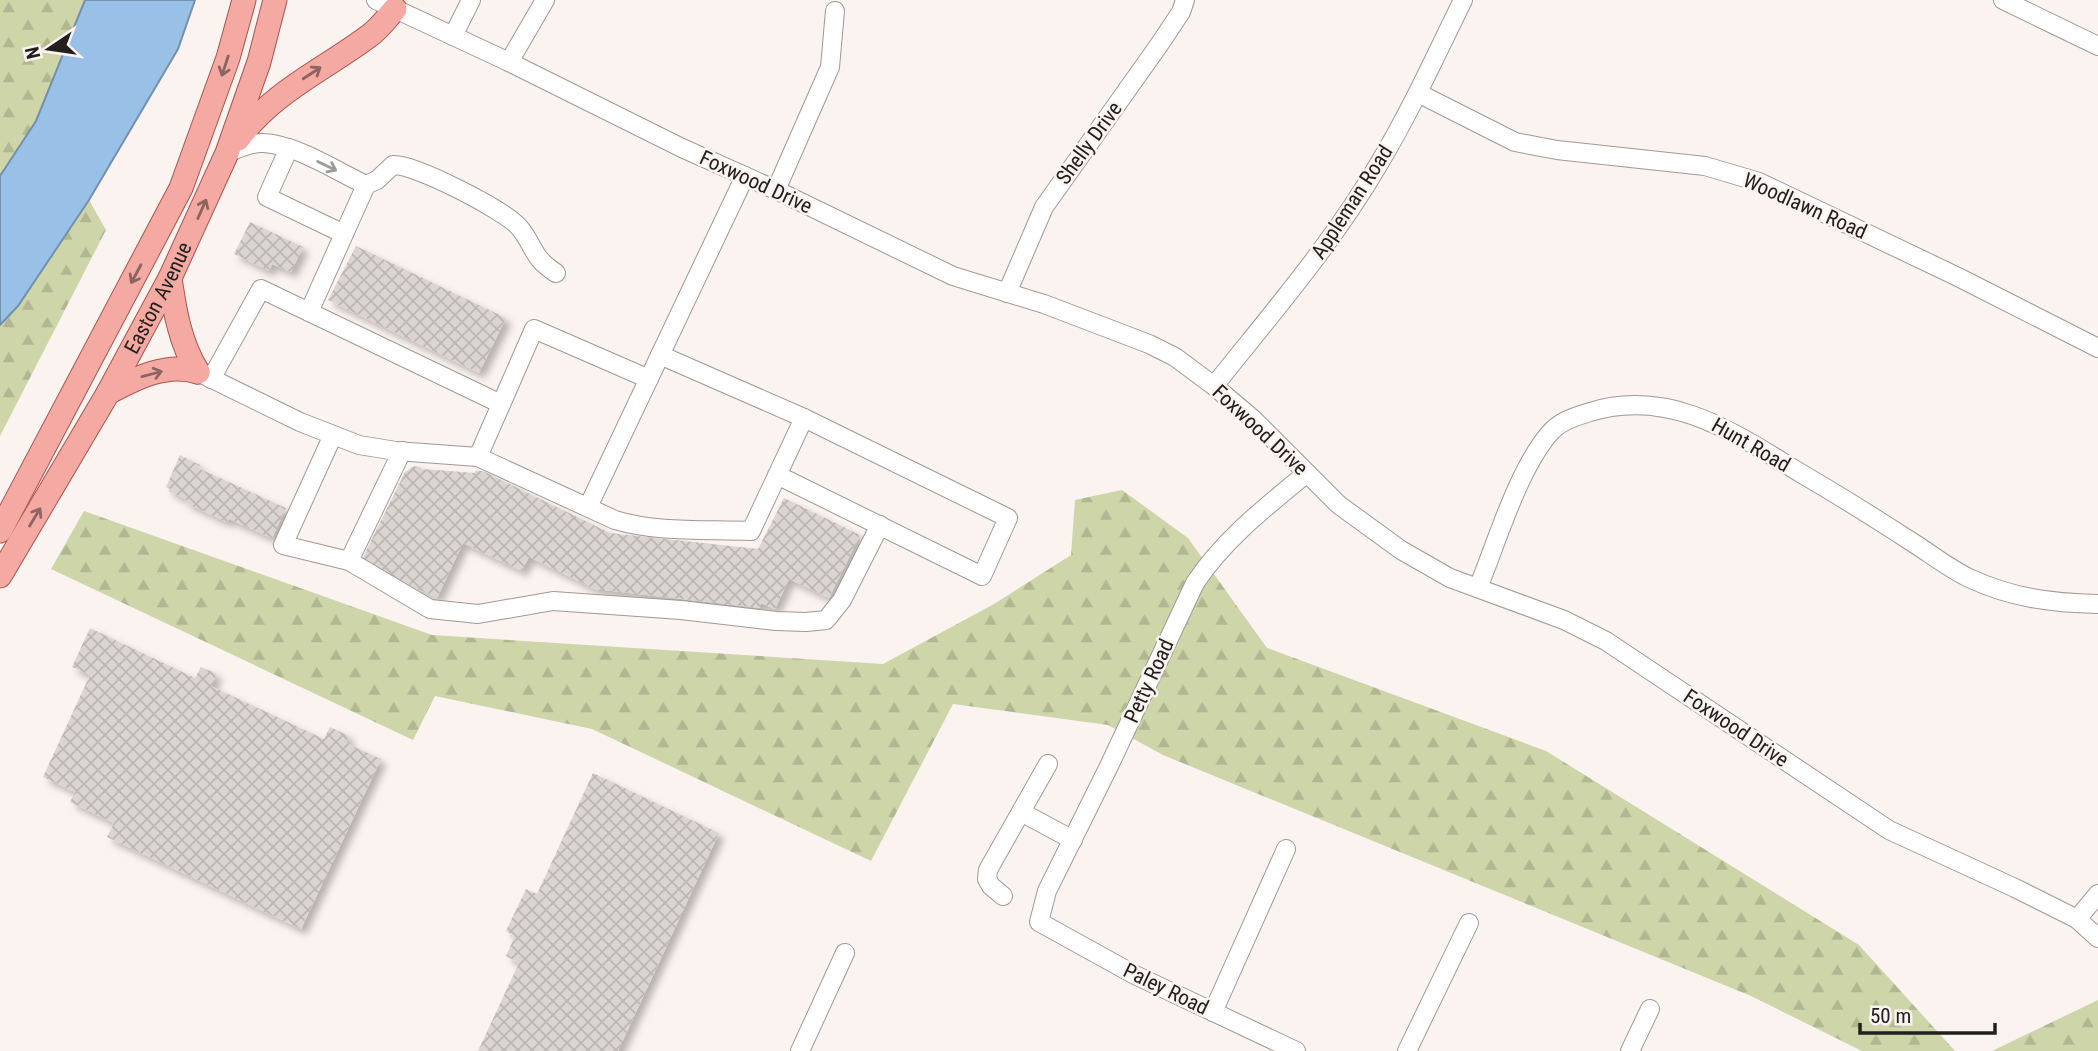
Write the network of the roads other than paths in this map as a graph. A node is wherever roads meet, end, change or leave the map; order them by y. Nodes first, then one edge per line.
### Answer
1 (244, 0) edge
2 (275, 0) edge
3 (471, 0) edge
4 (545, 0) edge
5 (1185, 0) edge
6 (1463, 0) edge
7 (2003, 0) edge
8 (386, 4) edge
9 (835, 11) dead end
10 (453, 36) junction
11 (2098, 46) edge
12 (509, 62) junction
13 (1418, 93) junction
14 (289, 148) junction
15 (227, 153) junction
16 (745, 176) junction
17 (366, 185) junction
18 (776, 190) junction
19 (344, 234) junction
20 (556, 273) dead end
21 (170, 278) junction
22 (1007, 293) junction
23 (309, 312) junction
24 (2098, 348) edge
25 (660, 355) junction
26 (205, 375) junction
27 (649, 379) junction
28 (1214, 386) junction
29 (108, 393) junction
30 (501, 404) junction
31 (804, 418) junction
32 (333, 435) junction
33 (402, 451) junction
34 (478, 457) junction
35 (1307, 473) junction
36 (777, 475) junction
37 (588, 507) junction
38 (880, 524) junction
39 (0, 531) edge
40 (349, 561) junction
41 (0, 576) edge
42 (1478, 588) junction
43 (2098, 604) edge
44 (1048, 764) dead end
45 (1021, 812) junction
46 (1073, 840) junction
47 (1286, 849) dead end
48 (2098, 894) edge
49 (1003, 896) dead end
50 (2077, 919) junction
51 (1039, 922) joint
52 (1469, 923) dead end
53 (2098, 938) edge
54 (845, 953) dead end
55 (1650, 1009) dead end
56 (1213, 1012) junction
57 (800, 1051) edge
58 (1296, 1051) edge
59 (1407, 1051) edge
60 (1630, 1051) edge

1 -> 39 main road, Easton Avenue
2 - 15 main road, Easton Avenue
3 - 10 street
4 - 12 street
5 - 22 street, Shelly Drive
6 - 13 street, Appleman Road
7 - 11 street
8 - 10 street, Foxwood Drive
15 -> 8 main road
9 - 18 street
10 - 12 street, Foxwood Drive
12 - 16 street, Foxwood Drive
13 - 24 street, Woodlawn Road
13 - 28 street, Appleman Road
14 - 15 street
14 -> 17 street
14 - 19 street
21 -> 15 main road, Easton Avenue
16 - 18 street, Foxwood Drive
16 - 25 street
17 - 19 street
17 - 20 street
18 - 22 street, Foxwood Drive
19 - 23 street
21 - 26 main road
21 - 29 main road, Easton Avenue
22 - 28 street, Foxwood Drive
23 - 26 street
23 - 30 street
25 - 27 street
25 - 31 street
29 -> 26 main road
26 - 32 street
27 - 30 street
27 - 37 street
28 - 35 street, Foxwood Drive
41 -> 29 main road, Easton Avenue
30 - 34 street
31 - 36 street
31 - 38 street
32 - 33 street
32 - 40 street
33 - 34 street
33 - 40 street
34 - 37 street
35 - 42 street, Foxwood Drive
35 - 46 street, Petty Road
36 - 37 street
36 - 38 street
38 - 40 street
42 - 43 street, Hunt Road
42 - 50 street, Foxwood Drive
44 - 45 street
45 - 46 street
45 - 49 street
46 - 51 street, Petty Road
47 - 56 street
48 - 50 street
50 - 53 street, Foxwood Drive
51 - 56 street, Paley Road
52 - 59 street
54 - 57 street
55 - 60 street
56 - 58 street, Paley Road

